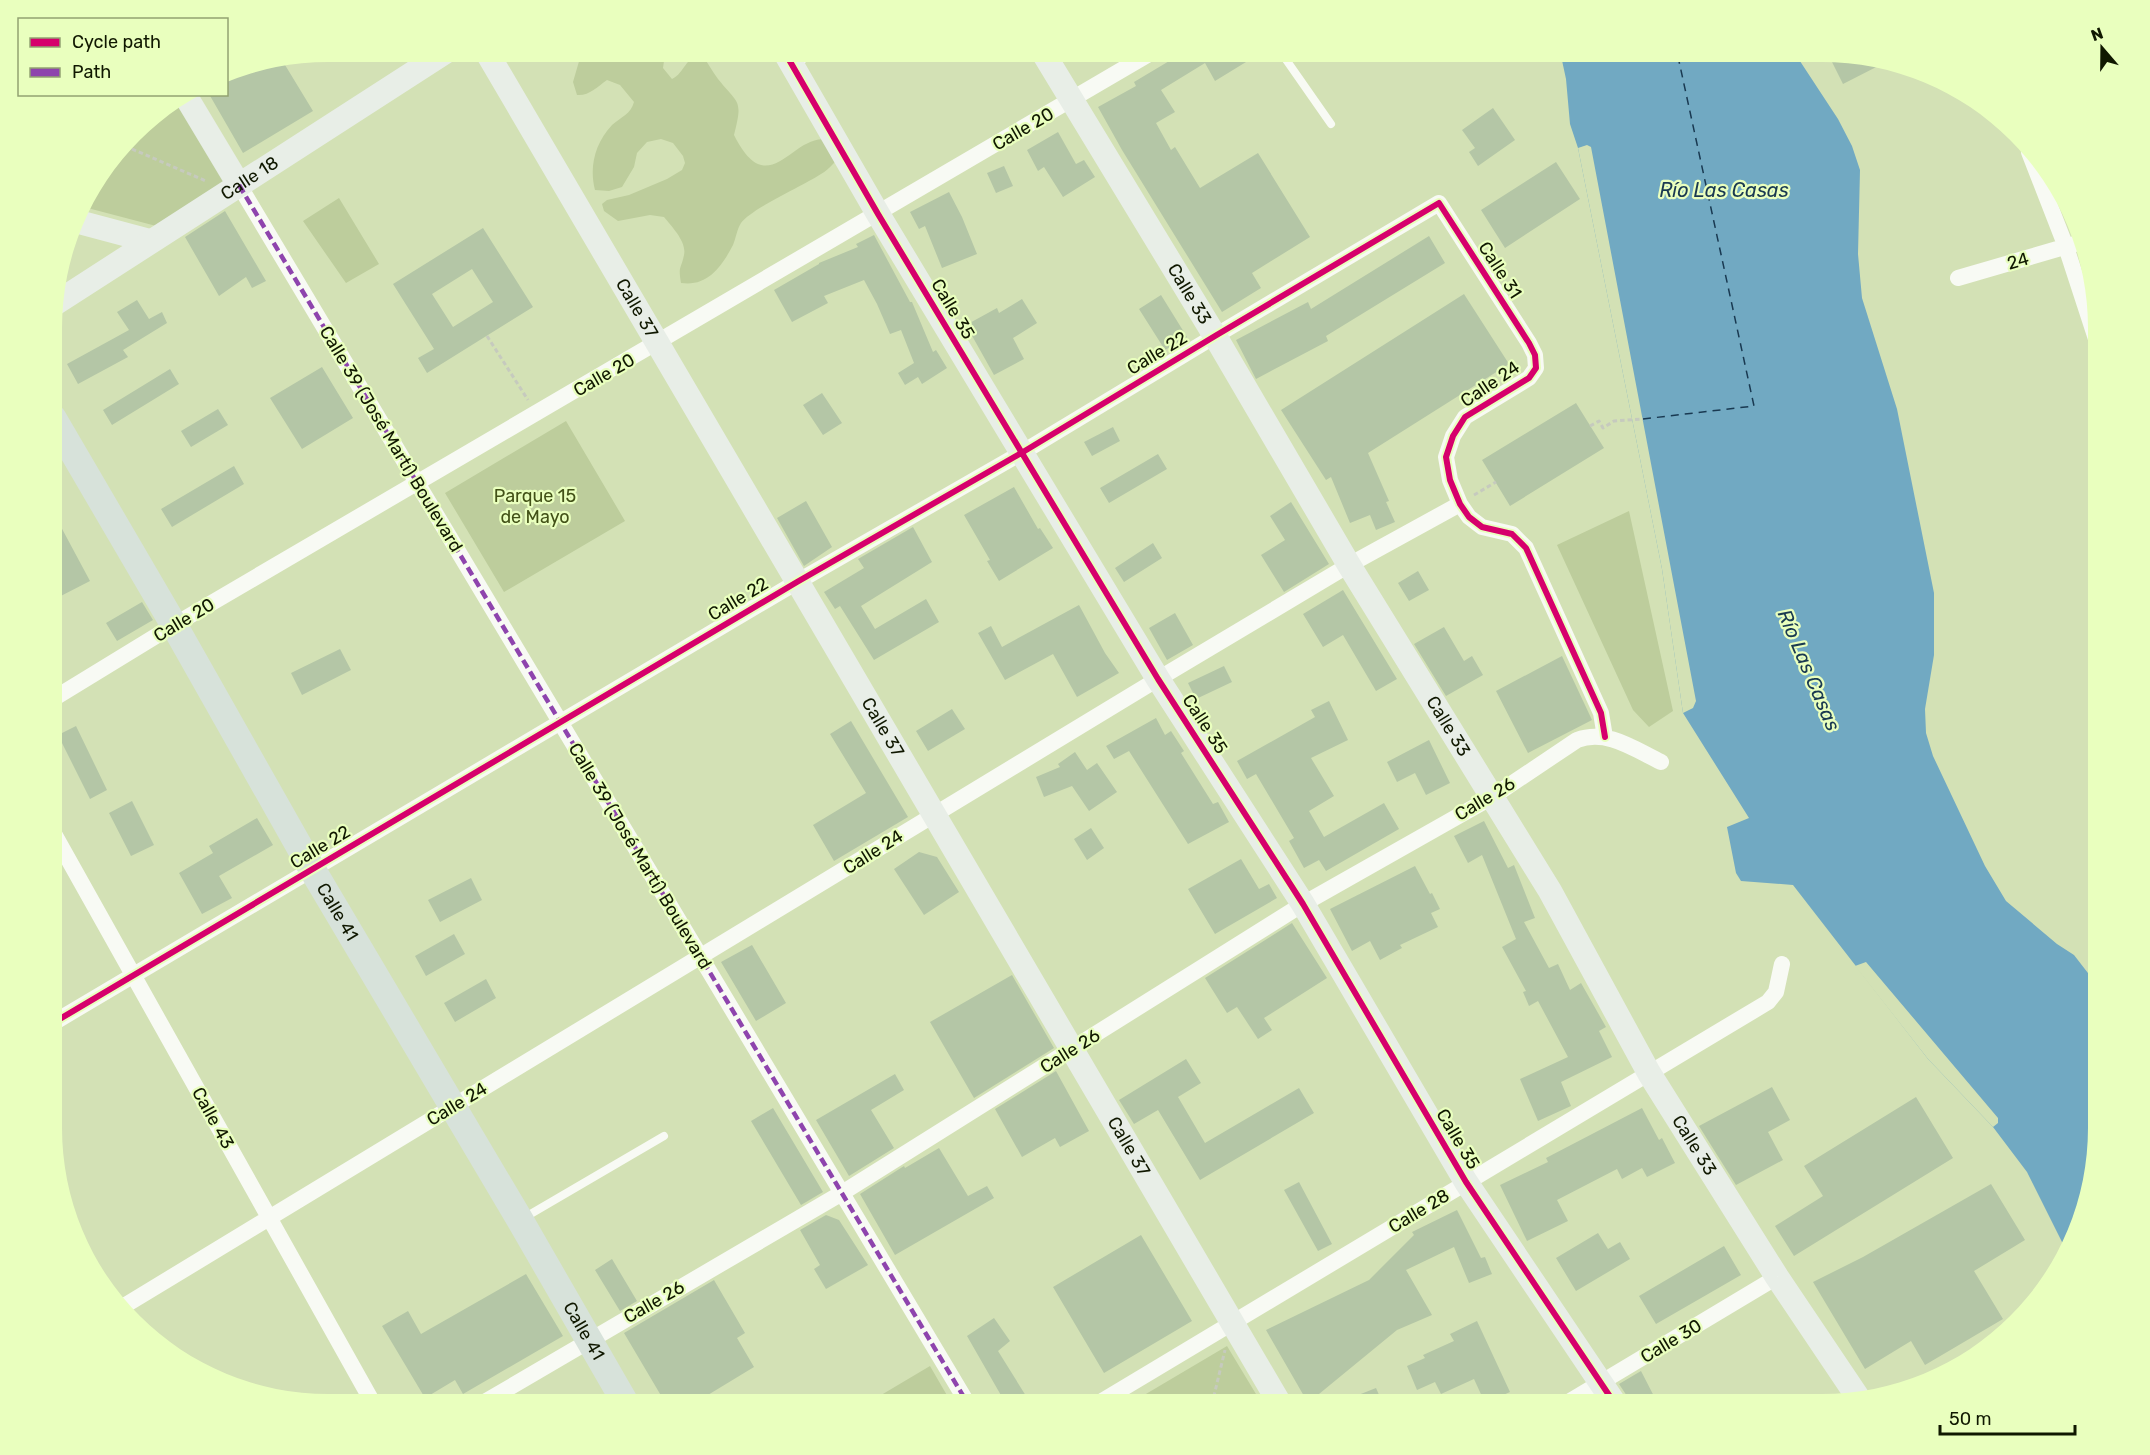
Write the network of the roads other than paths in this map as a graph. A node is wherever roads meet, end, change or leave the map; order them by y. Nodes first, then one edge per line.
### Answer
1 (430, 62) edge
2 (492, 62) edge
3 (799, 62) edge
4 (1049, 62) edge
5 (1135, 62) edge
6 (1288, 62) edge
7 (1071, 100) junction
8 (188, 101) edge
9 (1331, 124) dead end
10 (2039, 174) edge
11 (234, 188) junction
12 (1439, 203) joint
13 (878, 214) junction
14 (83, 223) edge
15 (150, 241) junction
16 (2072, 245) edge
17 (1958, 278) dead end
18 (63, 298) edge
19 (2087, 304) edge
20 (1215, 336) junction
21 (657, 343) junction
22 (1535, 355) joint
23 (62, 433) edge
24 (1023, 452) junction
25 (417, 484) junction
26 (1460, 504) junction
27 (1349, 565) junction
28 (797, 582) junction
29 (174, 626) junction
30 (1158, 679) junction
31 (62, 694) edge
32 (560, 723) junction
33 (1605, 737) junction
34 (1660, 762) dead end
35 (1492, 797) junction
36 (934, 814) junction
37 (62, 848) edge
38 (312, 869) junction
39 (1303, 904) junction
40 (701, 958) junction
41 (1782, 964) dead end
42 (134, 975) junction
43 (62, 1018) edge
44 (1072, 1049) junction
45 (1649, 1073) junction
46 (453, 1106) junction
47 (664, 1136) dead end
48 (1466, 1182) junction
49 (842, 1193) junction
50 (270, 1218) junction
51 (520, 1220) junction
52 (1777, 1277) junction
53 (128, 1303) edge
54 (1233, 1323) junction
55 (589, 1340) junction
56 (1602, 1383) junction
57 (1854, 1391) edge
58 (369, 1394) edge
59 (500, 1394) edge
60 (620, 1394) edge
61 (962, 1394) edge
62 (1114, 1394) edge
63 (1274, 1394) edge
64 (1583, 1394) edge
65 (1609, 1394) edge

1 - 11 street, Calle 18
2 - 21 street, Calle 37
3 - 13 street, Calle 35
4 - 7 street, Calle 33
5 - 7 street, Calle 20
6 - 9 lane
7 - 13 street, Calle 20
7 - 20 street, Calle 33
8 - 11 street
10 - 16 street
11 - 15 street, Calle 18
11 - 25 street, Calle 39 (José Martí) Boulevard
12 - 20 street, Calle 22
12 - 22 street, Calle 31
13 - 21 street, Calle 20
13 - 24 street, Calle 35
14 - 15 street
15 - 18 street, Calle 18
16 - 17 street, 24
16 - 19 street
20 - 24 street, Calle 22
20 - 27 street, Calle 33
21 - 25 street, Calle 20
21 - 28 street, Calle 37
22 - 26 street, Calle 24
23 - 29 main road, Calle 41
24 - 28 street, Calle 22
24 - 30 street, Calle 35
25 - 29 street, Calle 20
25 - 32 street, Calle 39 (José Martí) Boulevard
26 - 27 street, Calle 24
26 - 33 street
27 - 30 street, Calle 24
27 - 35 street, Calle 33
28 - 32 street, Calle 22
28 - 36 street, Calle 37
29 - 31 street, Calle 20
29 - 38 main road, Calle 41
30 - 36 street, Calle 24
30 - 39 street, Calle 35
32 - 38 street, Calle 22
32 - 40 street, Calle 39 (José Martí) Boulevard
33 - 34 street, Calle 26
33 - 35 street, Calle 26
35 - 39 street, Calle 26
35 - 45 street, Calle 33
36 - 40 street, Calle 24
36 - 44 street, Calle 37
37 - 42 street, Calle 43
38 - 42 street, Calle 22
38 - 46 main road, Calle 41
39 - 44 street, Calle 26
39 - 48 street, Calle 35
40 - 46 street, Calle 24
40 - 49 street, Calle 39 (José Martí) Boulevard
41 - 45 street, Calle 28
42 - 43 street, Calle 22
42 - 50 street, Calle 43
44 - 49 street, Calle 26
44 - 54 street, Calle 37
45 - 48 street, Calle 28
45 - 52 street, Calle 33
46 - 50 street, Calle 24
46 - 51 main road, Calle 41
47 - 51 lane
48 - 54 street, Calle 28
48 - 56 street, Calle 35
49 - 55 street, Calle 26
49 - 61 street, Calle 39 (José Martí) Boulevard
50 - 53 street, Calle 24
50 - 58 street, Calle 43
51 - 55 main road, Calle 41
52 - 56 street, Calle 30
52 - 57 street, Calle 33
54 - 62 street, Calle 28
54 - 63 street, Calle 37
55 - 59 street, Calle 26
55 - 60 main road, Calle 41
56 - 64 street, Calle 30
56 - 65 street, Calle 35

